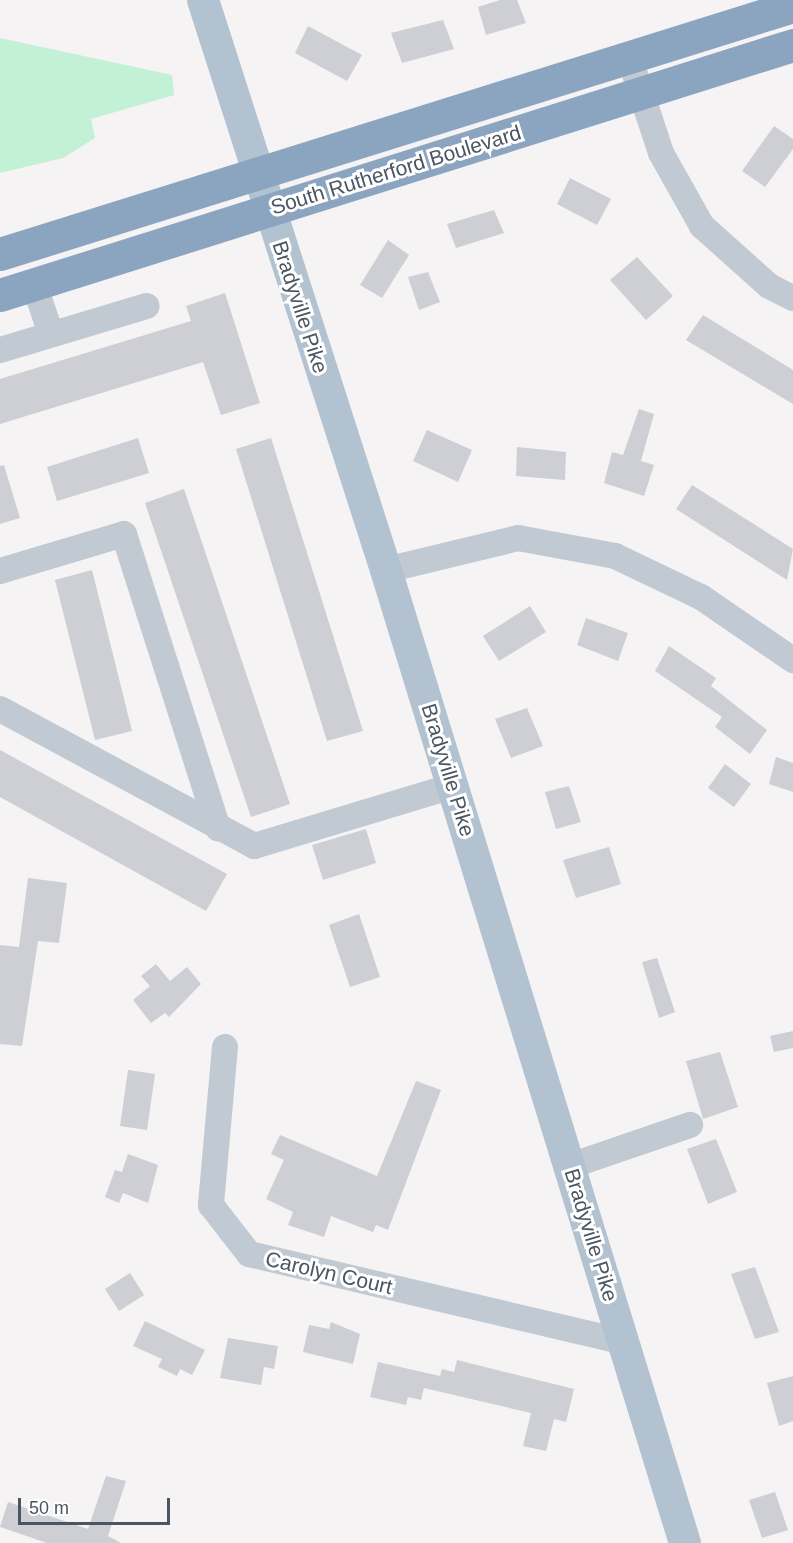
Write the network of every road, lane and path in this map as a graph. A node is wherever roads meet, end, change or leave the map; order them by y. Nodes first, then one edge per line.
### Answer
1 (203, 0) edge
2 (793, 6) edge
3 (793, 45) edge
4 (629, 56) junction
5 (641, 94) junction
6 (257, 173) junction
7 (269, 209) junction
8 (0, 254) edge
9 (34, 284) junction
10 (0, 295) edge
11 (793, 298) edge
12 (147, 306) dead end
13 (51, 334) junction
14 (0, 350) edge
15 (386, 570) junction
16 (0, 571) edge
17 (793, 660) edge
18 (0, 709) edge
19 (453, 786) junction
20 (218, 828) junction
21 (225, 1047) dead end
22 (690, 1125) dead end
23 (570, 1166) junction
24 (624, 1342) junction
25 (685, 1543) edge

1 - 6 main road, Bradyville Pike
2 - 4 highway, South Rutherford Boulevard
3 - 5 highway, South Rutherford Boulevard
4 - 5 street
4 - 6 highway, South Rutherford Boulevard
5 - 7 highway, South Rutherford Boulevard
5 - 11 street
6 - 7 main road, Bradyville Pike
6 - 8 highway, South Rutherford Boulevard
7 - 9 highway, South Rutherford Boulevard
7 - 15 main road, Bradyville Pike
9 - 10 highway, South Rutherford Boulevard
9 - 13 street
12 - 13 street
13 - 14 street
15 - 17 street
15 - 19 main road, Bradyville Pike
16 - 20 street
18 - 20 street
19 - 20 street
19 - 23 main road, Bradyville Pike
21 - 24 street, Carolyn Court
22 - 23 street
23 - 24 main road, Bradyville Pike
24 - 25 main road, Bradyville Pike

